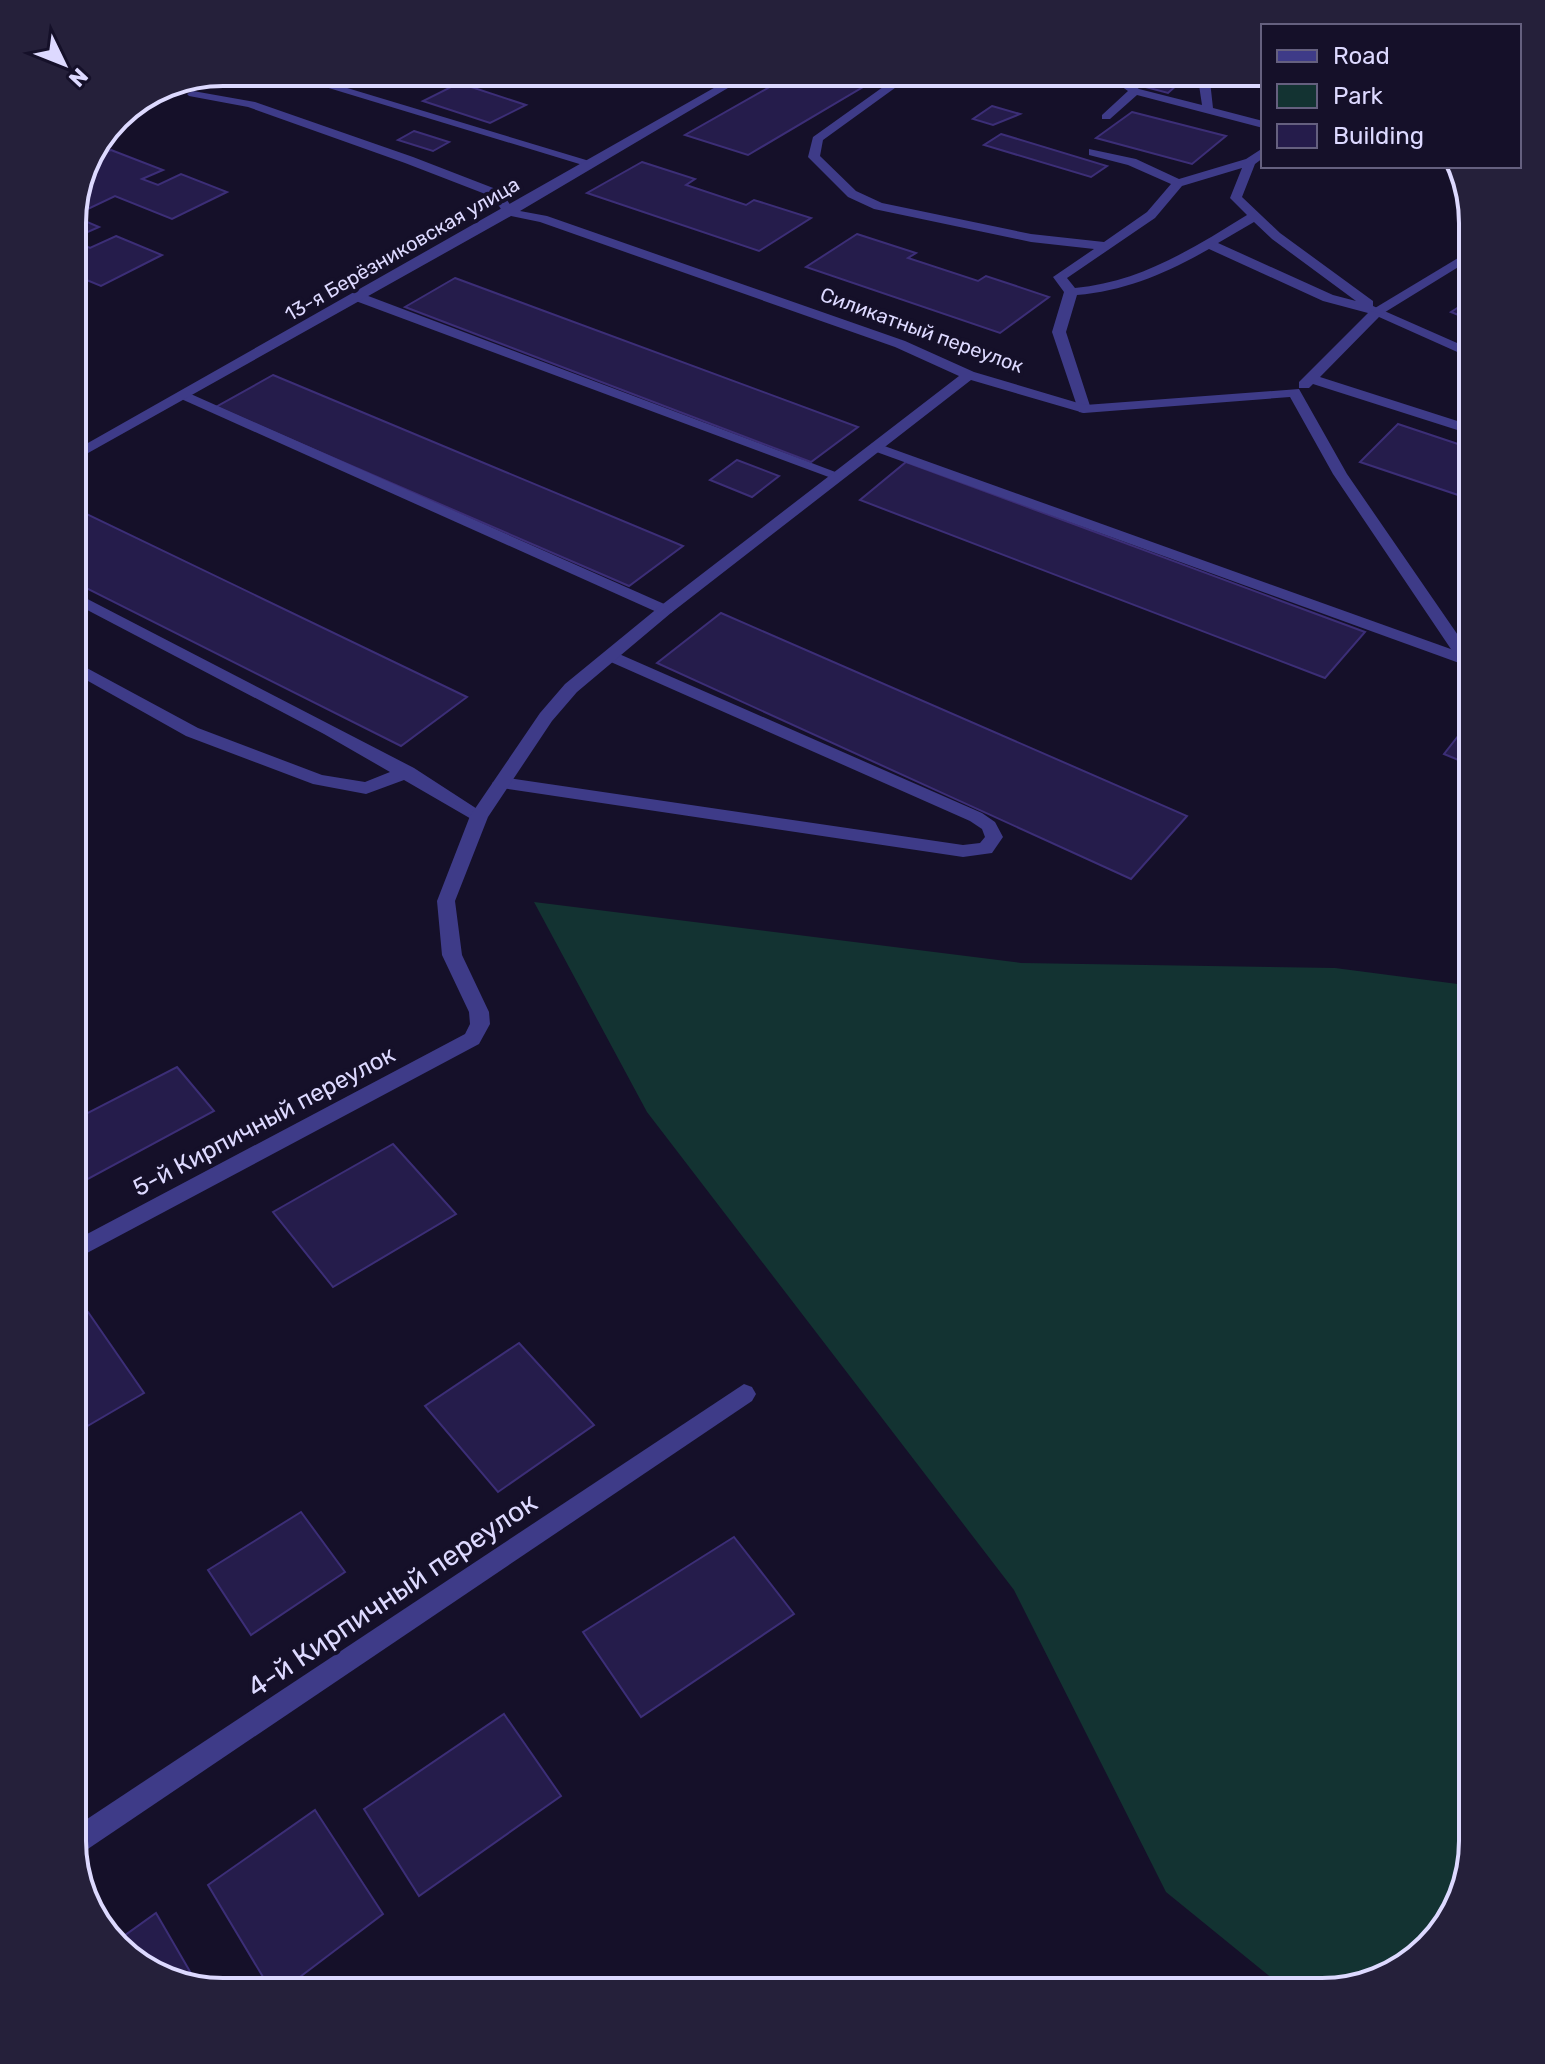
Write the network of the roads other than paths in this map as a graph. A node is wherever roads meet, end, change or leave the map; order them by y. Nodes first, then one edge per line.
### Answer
1 (329, 86) edge
2 (725, 86) edge
3 (892, 86) edge
4 (1130, 86) edge
5 (1205, 86) edge
6 (1135, 91) junction
7 (193, 94) dead end
8 (1208, 110) junction
9 (1106, 117) dead end
10 (1261, 124) edge
11 (1093, 152) dead end
12 (1261, 154) edge
13 (1250, 162) junction
14 (590, 163) junction
15 (1178, 183) junction
16 (509, 212) junction
17 (1254, 216) junction
18 (1209, 244) junction
19 (1106, 246) junction
20 (1459, 261) edge
21 (1071, 292) junction
22 (358, 297) junction
23 (1377, 311) junction
24 (1459, 349) edge
25 (969, 375) junction
26 (1312, 379) junction
27 (1294, 392) junction
28 (184, 395) junction
29 (1084, 409) junction
30 (1459, 426) edge
31 (876, 447) junction
32 (86, 450) edge
33 (839, 476) junction
34 (86, 603) edge
35 (665, 610) junction
36 (1459, 645) edge
37 (610, 655) junction
38 (1459, 657) edge
39 (86, 673) edge
40 (408, 772) junction
41 (501, 783) junction
42 (479, 816) junction
43 (86, 1245) edge
44 (744, 1394) dead end
45 (86, 1836) edge

1 - 14 street
2 - 14 street, 13-я Берёзниковская улица
3 - 19 street
4 - 6 street
5 - 8 street
6 - 8 street
6 - 9 street
7 - 16 street
8 - 10 street
11 - 15 street
12 - 13 street
13 - 15 street
13 - 17 street
14 - 16 street, 13-я Берёзниковская улица
15 - 19 street
16 - 22 street, 13-я Берёзниковская улица
16 - 25 street, Силикатный переулок
17 - 18 street
17 - 23 street
18 - 21 street
18 - 23 street
19 - 21 street
20 - 23 street
21 - 29 street
22 - 28 street, 13-я Берёзниковская улица
22 - 33 street
23 - 24 street
23 - 26 street
25 - 29 street, Силикатный переулок
25 - 31 street
26 - 27 street
26 - 30 street
27 - 29 street, Силикатный переулок
27 - 36 street
28 - 32 street, 13-я Берёзниковская улица
28 - 35 street
31 - 33 street
31 - 38 street
33 - 35 street
34 - 40 street
35 - 37 street
37 - 41 street
37 - 41 street
39 - 40 street
40 - 42 street
41 - 42 street
42 - 43 street, 5-й Кирпичный переулок
44 - 45 street, 4-й Кирпичный переулок

